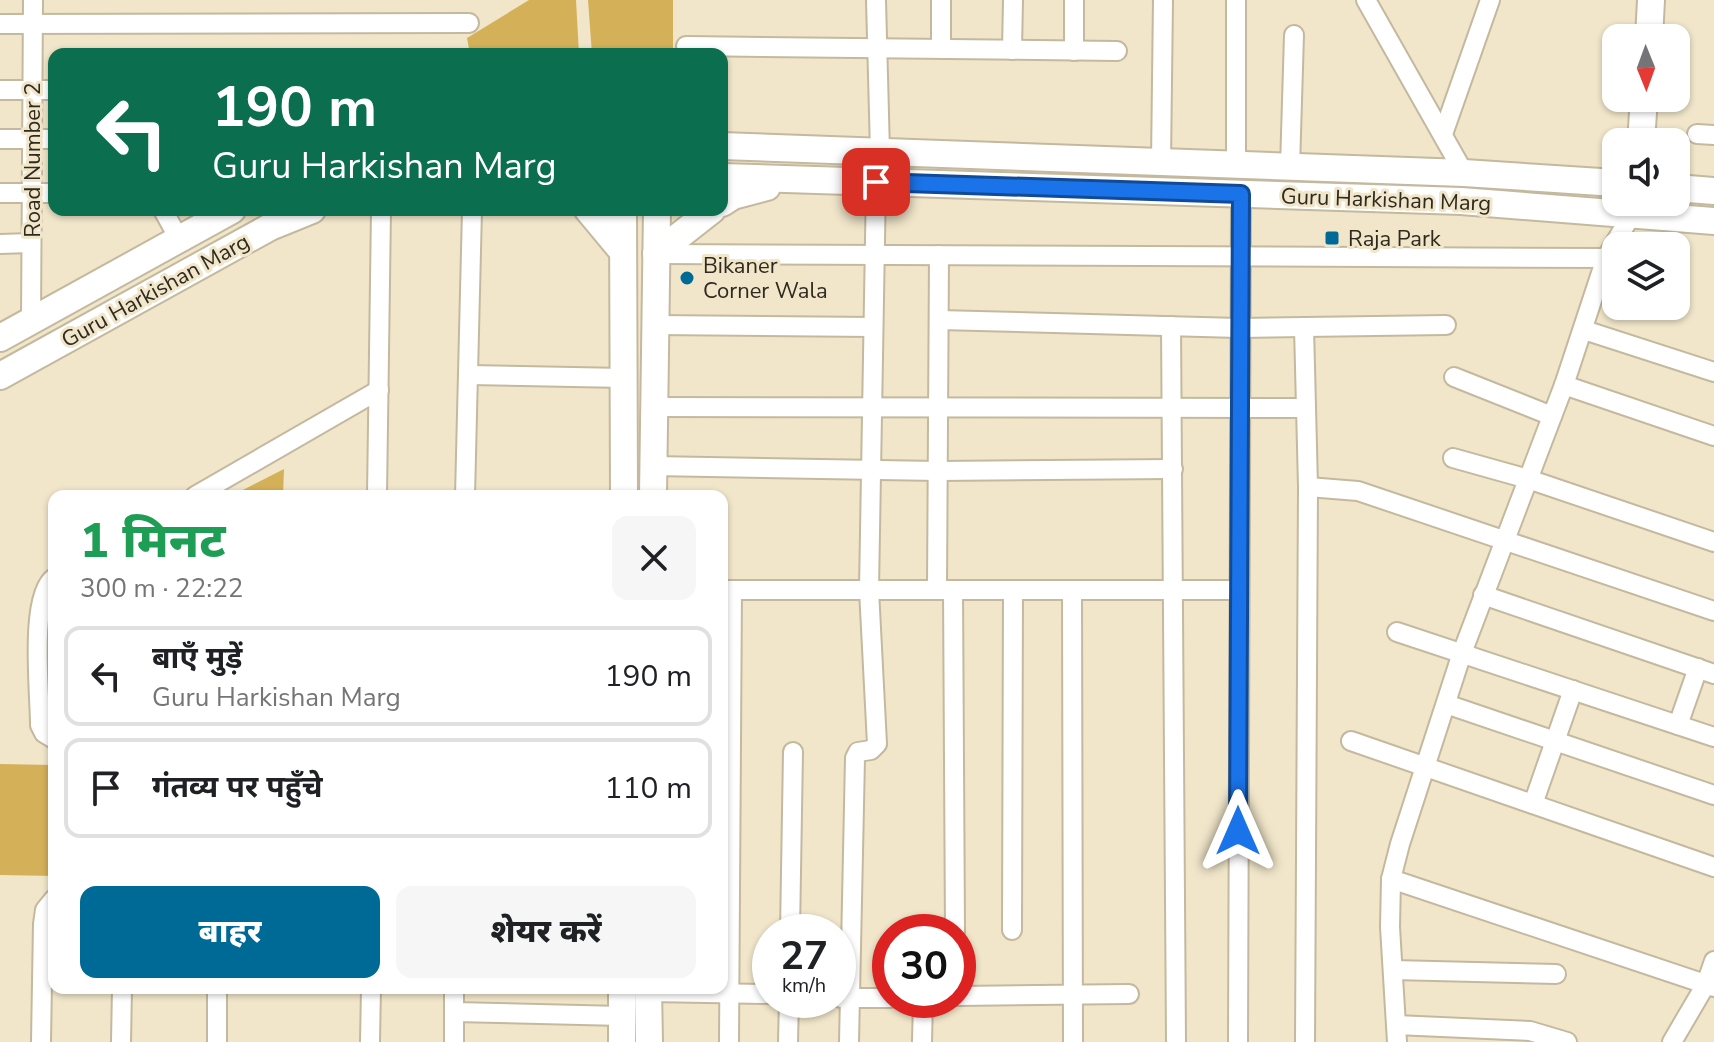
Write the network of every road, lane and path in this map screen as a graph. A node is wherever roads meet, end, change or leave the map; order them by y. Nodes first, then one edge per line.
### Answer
1 (33, 0) edge
2 (876, 0) edge
3 (941, 0) edge
4 (1013, 0) edge
5 (1074, 0) edge
6 (1163, 0) edge
7 (1236, 0) edge
8 (1366, 0) edge
9 (1490, 0) edge
10 (1651, 0) edge
11 (469, 23) dead end
12 (0, 24) edge
13 (33, 24) junction
14 (1650, 24) edge
15 (1294, 35) dead end
16 (686, 46) dead end
17 (877, 49) junction
18 (941, 49) junction
19 (1012, 50) junction
20 (1074, 51) junction
21 (1117, 51) dead end
22 (0, 90) edge
23 (33, 90) junction
24 (48, 90) edge
25 (1443, 134) junction
26 (0, 139) edge
27 (32, 139) junction
28 (48, 139) edge
29 (728, 146) edge
30 (880, 152) junction
31 (1161, 162) junction
32 (1236, 165) junction
33 (1290, 167) junction
34 (1464, 173) junction
35 (728, 177) edge
36 (794, 179) junction
37 (876, 182) junction
38 (1602, 182) edge
39 (1690, 189) edge
40 (1714, 191) edge
41 (0, 193) edge
42 (32, 193) junction
43 (48, 193) edge
44 (1241, 194) junction
45 (728, 199) edge
46 (1602, 209) edge
47 (1690, 215) edge
48 (166, 216) edge
49 (221, 216) edge
50 (297, 216) edge
51 (381, 216) edge
52 (472, 216) edge
53 (593, 216) edge
54 (623, 216) edge
55 (657, 216) edge
56 (704, 216) edge
57 (1714, 221) edge
58 (179, 239) junction
59 (31, 243) junction
60 (0, 244) edge
61 (623, 252) junction
62 (656, 254) junction
63 (875, 255) junction
64 (939, 255) junction
65 (1239, 258) junction
66 (1602, 258) edge
67 (1602, 271) edge
68 (939, 320) junction
69 (31, 321) junction
70 (655, 325) junction
71 (1446, 325) dead end
72 (1171, 326) junction
73 (873, 327) junction
74 (1304, 327) junction
75 (1239, 328) junction
76 (1584, 330) junction
77 (0, 338) edge
78 (1714, 372) edge
79 (469, 375) junction
80 (0, 376) edge
81 (1454, 377) dead end
82 (624, 378) junction
83 (1564, 385) junction
84 (379, 390) junction
85 (872, 405) junction
86 (938, 405) junction
87 (654, 407) junction
88 (1306, 408) junction
89 (1174, 410) junction
90 (1239, 410) junction
91 (1552, 416) junction
92 (1714, 436) edge
93 (1453, 458) dead end
94 (653, 466) junction
95 (871, 469) junction
96 (1173, 469) junction
97 (938, 471) junction
98 (1528, 479) junction
99 (1308, 487) junction
100 (205, 490) edge
101 (377, 490) edge
102 (465, 490) edge
103 (624, 490) edge
104 (653, 490) edge
105 (1503, 539) junction
106 (1714, 542) edge
107 (48, 582) edge
108 (728, 590) edge
109 (869, 590) junction
110 (945, 590) junction
111 (1013, 590) junction
112 (1072, 590) junction
113 (1171, 590) junction
114 (1239, 590) junction
115 (1483, 595) junction
116 (1714, 611) edge
117 (1397, 632) dead end
118 (1462, 653) junction
119 (47, 667) edge
120 (1706, 671) edge
121 (1573, 690) junction
122 (1446, 704) junction
123 (728, 724) edge
124 (1678, 725) junction
125 (48, 735) edge
126 (1714, 737) edge
127 (1351, 741) dead end
128 (1555, 742) junction
129 (793, 752) dead end
130 (1425, 766) junction
131 (1714, 795) edge
132 (1533, 804) junction
133 (1714, 867) edge
134 (1391, 879) junction
135 (48, 906) edge
136 (790, 914) edge
137 (848, 914) edge
138 (954, 914) edge
139 (1012, 930) dead end
140 (1714, 961) edge
141 (1393, 970) junction
142 (1556, 974) dead end
143 (1710, 985) edge
144 (730, 993) junction
145 (122, 994) edge
146 (217, 994) edge
147 (371, 994) edge
148 (454, 994) edge
149 (637, 994) edge
150 (640, 994) edge
151 (752, 994) edge
152 (1073, 994) junction
153 (1129, 994) dead end
154 (976, 996) edge
155 (454, 1012) junction
156 (789, 1018) edge
157 (846, 1018) edge
158 (923, 1018) edge
159 (622, 1029) edge
160 (1396, 1033) edge
161 (1679, 1040) edge
162 (41, 1042) edge
163 (121, 1042) edge
164 (217, 1042) edge
165 (370, 1042) edge
166 (454, 1042) edge
167 (649, 1042) edge
168 (729, 1042) edge
169 (788, 1042) edge
170 (849, 1042) edge
171 (922, 1042) edge
172 (1073, 1042) edge
173 (1176, 1042) edge
174 (1238, 1042) edge
175 (1305, 1042) edge
176 (1567, 1042) edge

1 - 13 street, Road Number 2
2 - 17 street
3 - 18 street
4 - 19 street
5 - 20 street
6 - 31 street
7 - 32 street
8 - 25 street
9 - 25 street
10 - 14 main road
11 - 13 street
12 - 13 street
13 - 23 street, Road Number 2
15 - 33 street
16 - 17 street
17 - 18 street
17 - 30 street
18 - 19 street
19 - 20 street
20 - 21 street
22 - 23 street
23 - 24 street
23 - 27 street, Road Number 2
25 - 34 street
26 - 27 street
27 - 28 street
27 - 42 street, Road Number 2
29 - 30 main road, Guru Harkishan Marg
30 - 31 main road, Guru Harkishan Marg
31 - 32 main road, Guru Harkishan Marg
32 - 33 main road, Guru Harkishan Marg
33 - 34 main road, Guru Harkishan Marg
34 - 38 main road, Guru Harkishan Marg
35 - 36 main road, Guru Harkishan Marg
36 - 37 main road, Guru Harkishan Marg
36 - 45 main road
37 - 44 main road, Guru Harkishan Marg
37 - 63 street
39 - 40 main road
41 - 42 street
42 - 43 street
42 - 59 street, Road Number 2
44 - 46 main road, Guru Harkishan Marg
44 - 65 street
47 - 57 main road, Guru Harkishan Marg
48 - 58 street
49 - 58 main road, Guru Harkishan Marg
50 - 80 main road, Guru Harkishan Marg
51 - 84 street
52 - 79 street
53 - 61 main road
54 - 61 main road
55 - 62 main road
56 - 62 main road
58 - 69 main road, Guru Harkishan Marg
59 - 60 street
59 - 69 street, Road Number 2
61 - 82 main road
62 - 63 street
62 - 70 main road
63 - 64 street
63 - 73 street
64 - 65 street
64 - 68 street
65 - 66 street
65 - 75 street
67 - 76 street
68 - 72 street
68 - 86 street
69 - 77 main road, Guru Harkishan Marg
70 - 73 street
70 - 87 main road
71 - 74 street
72 - 75 street
72 - 89 street
73 - 85 street
74 - 75 street
74 - 88 street
75 - 90 street
76 - 78 street
76 - 83 street
79 - 82 street
79 - 102 street
81 - 91 street
82 - 103 main road
83 - 91 street
83 - 92 street
84 - 100 street
84 - 101 street
85 - 86 street
85 - 87 street
85 - 95 street
86 - 89 street
86 - 97 street
87 - 94 main road
88 - 90 street
88 - 99 street
89 - 90 street
89 - 96 street
90 - 114 street
91 - 98 street
93 - 98 street
94 - 95 street
94 - 104 main road
95 - 97 street
95 - 109 street
96 - 97 street
96 - 113 street
97 - 110 street
98 - 105 street
98 - 106 street
99 - 105 street
99 - 175 street
105 - 115 street
105 - 116 street
107 - 119 street
108 - 109 street
109 - 110 street
109 - 137 street
110 - 111 street
110 - 138 street
111 - 112 street
111 - 139 street
112 - 113 street
112 - 152 street
113 - 114 street
113 - 173 street
114 - 174 street
115 - 118 street
115 - 120 street
117 - 118 street
118 - 121 street
118 - 122 street
119 - 125 street
120 - 124 street
121 - 124 street
121 - 128 street
122 - 128 street
122 - 130 street
123 - 144 street
124 - 126 street
127 - 130 street
128 - 131 street
128 - 132 street
129 - 136 street
130 - 132 street
130 - 134 street
132 - 133 street
134 - 141 street
134 - 143 street
135 - 162 street
140 - 143 street
141 - 142 street
141 - 160 street
143 - 161 street
144 - 151 street
144 - 168 street
145 - 163 street
146 - 164 street
147 - 165 street
148 - 155 street
149 - 159 main road
150 - 167 main road
152 - 153 street
152 - 154 street
152 - 172 street
155 - 159 street
155 - 166 street
156 - 169 street
157 - 170 street
158 - 171 street
160 - 176 street

